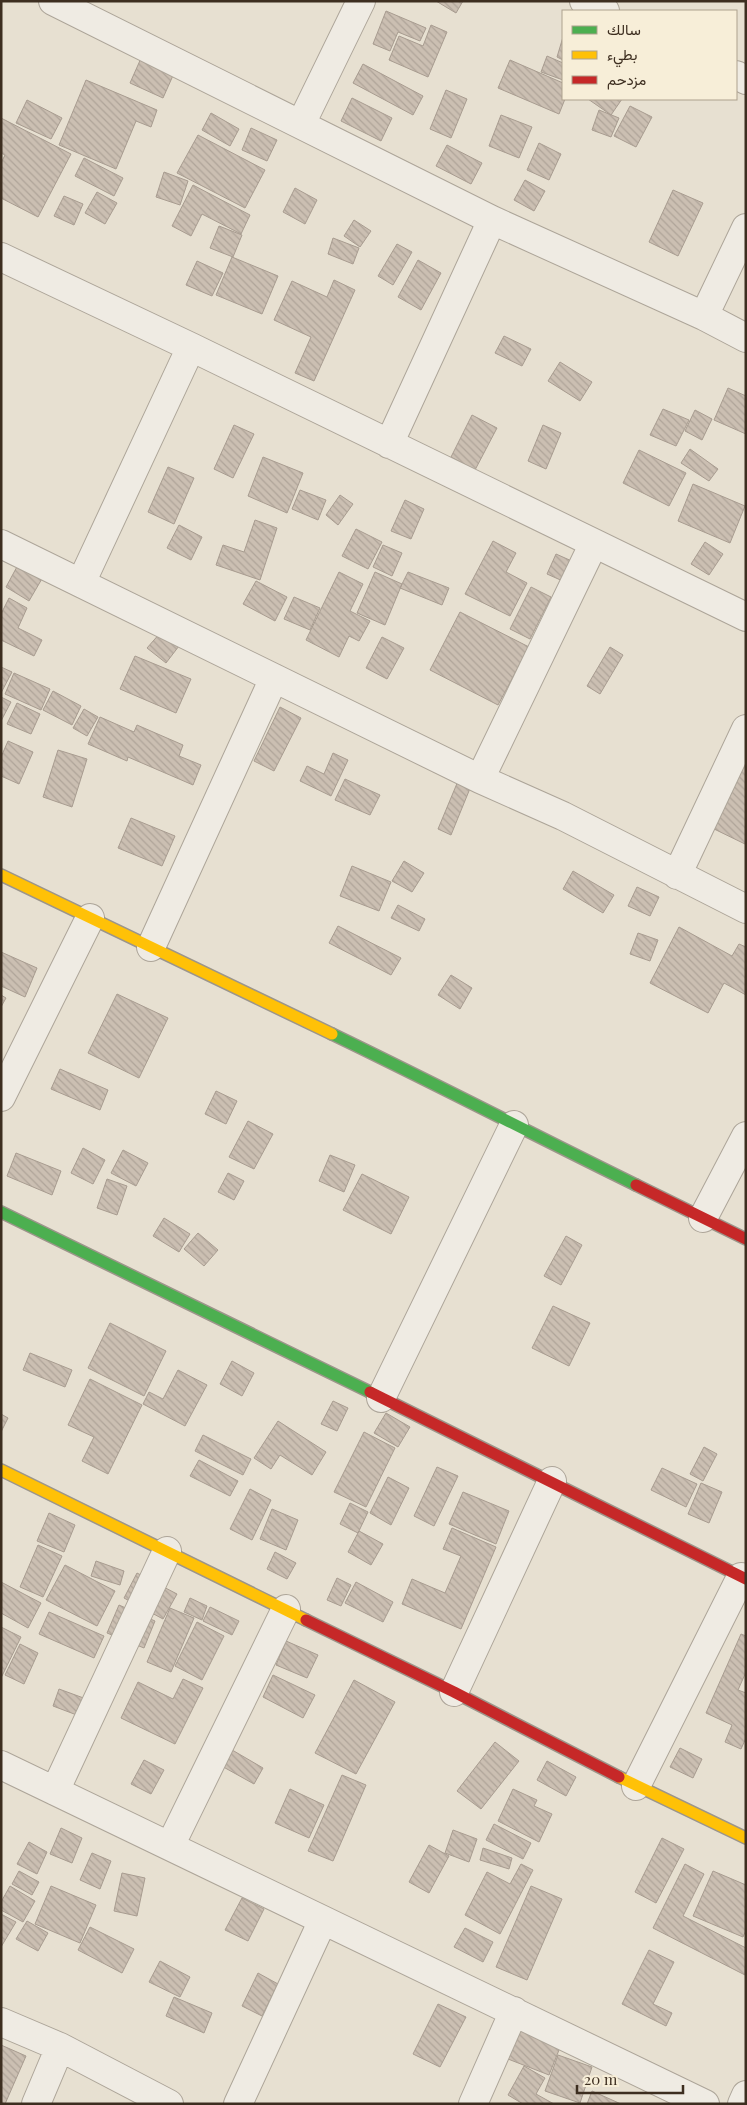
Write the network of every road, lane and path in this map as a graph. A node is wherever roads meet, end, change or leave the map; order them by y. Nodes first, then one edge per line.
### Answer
1 (53, 1) edge
2 (361, 1) edge
3 (301, 124) junction
4 (492, 220) junction
5 (746, 228) edge
6 (1, 257) edge
7 (704, 316) junction
8 (746, 338) edge
9 (191, 347) junction
10 (389, 444) junction
11 (594, 543) junction
12 (1, 544) edge
13 (81, 583) junction
14 (746, 617) edge
15 (274, 678) junction
16 (746, 728) edge
17 (480, 779) junction
18 (1, 875) edge
19 (677, 875) junction
20 (746, 909) edge
21 (90, 918) junction
22 (151, 947) junction
23 (1, 1097) edge
24 (514, 1125) junction
25 (746, 1136) edge
26 (1, 1212) edge
27 (703, 1218) junction
28 (746, 1238) edge
29 (381, 1398) junction
30 (1, 1470) edge
31 (552, 1481) junction
32 (167, 1551) junction
33 (743, 1578) edge
34 (286, 1609) junction
35 (454, 1692) junction
36 (1, 1765) edge
37 (636, 1786) junction
38 (54, 1791) junction
39 (746, 1838) edge
40 (170, 1846) junction
41 (323, 1920) junction
42 (514, 2011) junction
43 (1, 2022) edge
44 (60, 2047) junction
45 (746, 2095) edge
46 (36, 2104) edge
47 (169, 2104) edge
48 (238, 2104) edge
49 (473, 2104) edge
50 (705, 2104) edge
51 (742, 2104) edge

1 - 3 street
2 - 3 street
3 - 4 street
4 - 7 street
4 - 10 street
5 - 7 street
6 - 9 street
7 - 8 street
9 - 10 street
9 - 13 street
10 - 11 street
11 - 14 street
11 - 17 street
12 - 13 street
13 - 15 street
15 - 17 street
15 - 22 street
16 - 19 street
17 - 19 street
18 - 21 street
19 - 20 street
21 - 22 street
21 - 23 street
22 - 24 street
24 - 27 street
24 - 29 street
25 - 27 street
26 - 29 street
27 - 28 street
29 - 31 street
30 - 32 street
31 - 33 street
31 - 35 street
32 - 34 street
32 - 38 street
33 - 37 street
34 - 35 street
34 - 40 street
35 - 37 street
36 - 38 street
37 - 39 street
38 - 40 street
40 - 41 street
41 - 42 street
41 - 48 street
42 - 49 street
42 - 50 street
43 - 44 street
44 - 46 street
44 - 47 street
45 - 51 street

